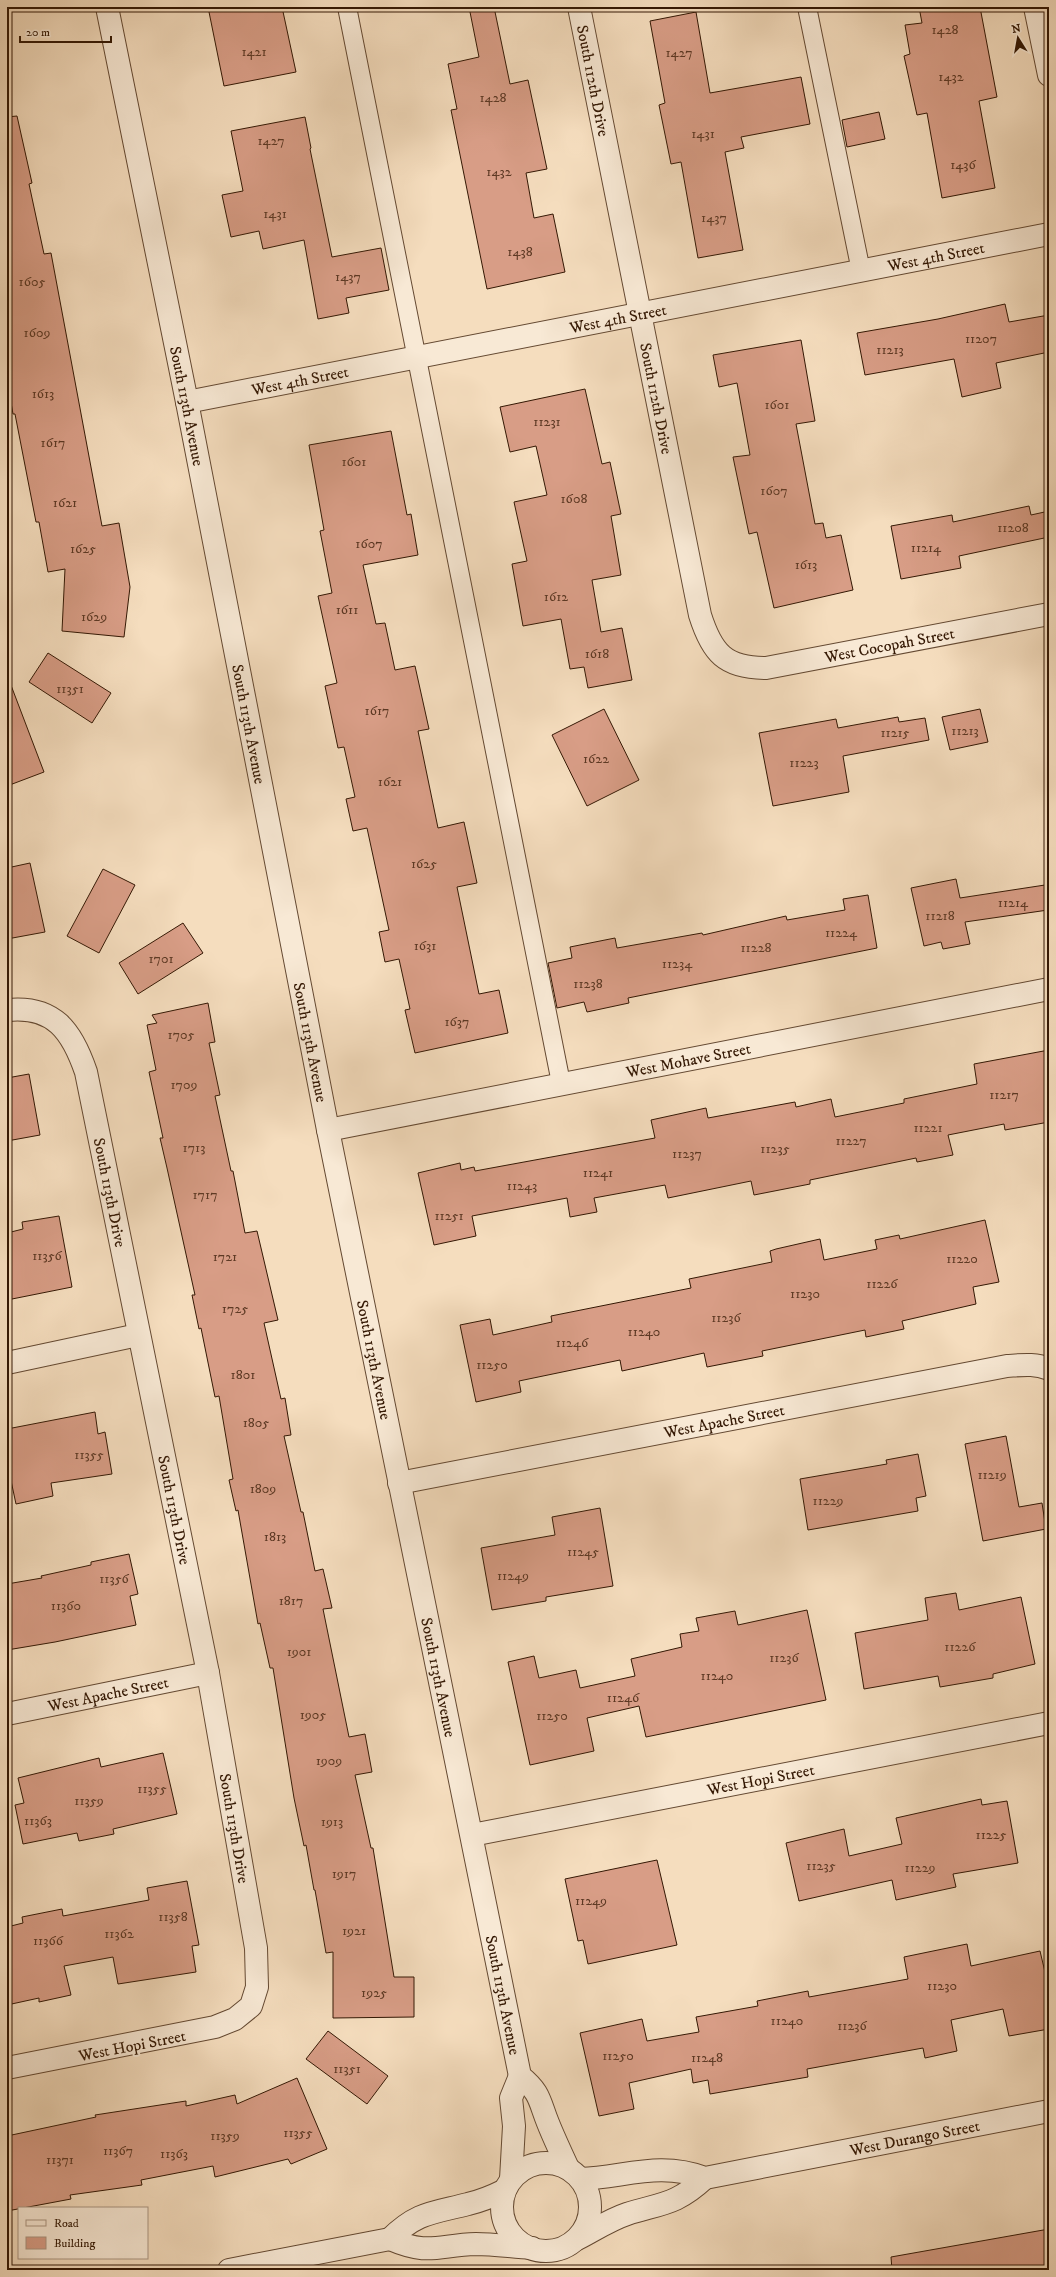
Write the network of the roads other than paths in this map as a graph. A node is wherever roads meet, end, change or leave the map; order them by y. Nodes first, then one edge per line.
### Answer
1 (107, 7) edge
2 (347, 7) edge
3 (579, 7) edge
4 (807, 7) edge
5 (1035, 7) edge
6 (1049, 75) edge
7 (1049, 234) edge
8 (861, 271) junction
9 (641, 314) junction
10 (417, 358) junction
11 (187, 402) junction
12 (1049, 614) edge
13 (730, 663) joint
14 (1049, 989) edge
15 (7, 1010) edge
16 (561, 1083) junction
17 (328, 1130) junction
18 (138, 1335) junction
19 (7, 1363) edge
20 (1049, 1369) edge
21 (399, 1483) junction
22 (208, 1673) junction
23 (7, 1714) edge
24 (1049, 1723) edge
25 (472, 1835) junction
26 (251, 2006) joint
27 (7, 2068) edge
28 (520, 2076) junction
29 (1049, 2111) edge
30 (574, 2174) junction
31 (704, 2178) junction
32 (508, 2185) junction
33 (390, 2239) junction
34 (576, 2239) junction
35 (532, 2248) junction
36 (229, 2270) edge

1 - 11 street, South 113th Avenue
2 - 10 lane
3 - 9 street, South 112th Drive
4 - 8 lane
5 - 6 street
7 - 8 street, West 4th Street
8 - 9 street, West 4th Street
9 - 10 street, West 4th Street
9 - 13 street, South 112th Drive
10 - 11 street, West 4th Street
10 - 16 lane
11 - 17 street, South 113th Avenue
12 - 13 street, West Cocopah Street
14 - 16 street, West Mohave Street
15 - 18 street, South 113th Drive
16 - 17 street, West Mohave Street
17 - 21 street, South 113th Avenue
18 - 19 street
18 - 22 street, South 113th Drive
20 - 21 street, West Apache Street
21 - 25 street, South 113th Avenue
22 - 23 street, West Apache Street
22 - 26 street, South 113th Drive
24 - 25 street, West Hopi Street
25 - 28 street, South 113th Avenue
26 - 27 street, West Hopi Street
28 - 30 street, South 113th Avenue
28 - 32 street, South 113th Avenue
29 - 31 street, West Durango Street
30 - 31 street
30 - 32 street
30 - 34 street
31 - 34 street
32 - 33 street
32 - 35 street
33 - 35 street
33 - 36 street
34 - 35 street

